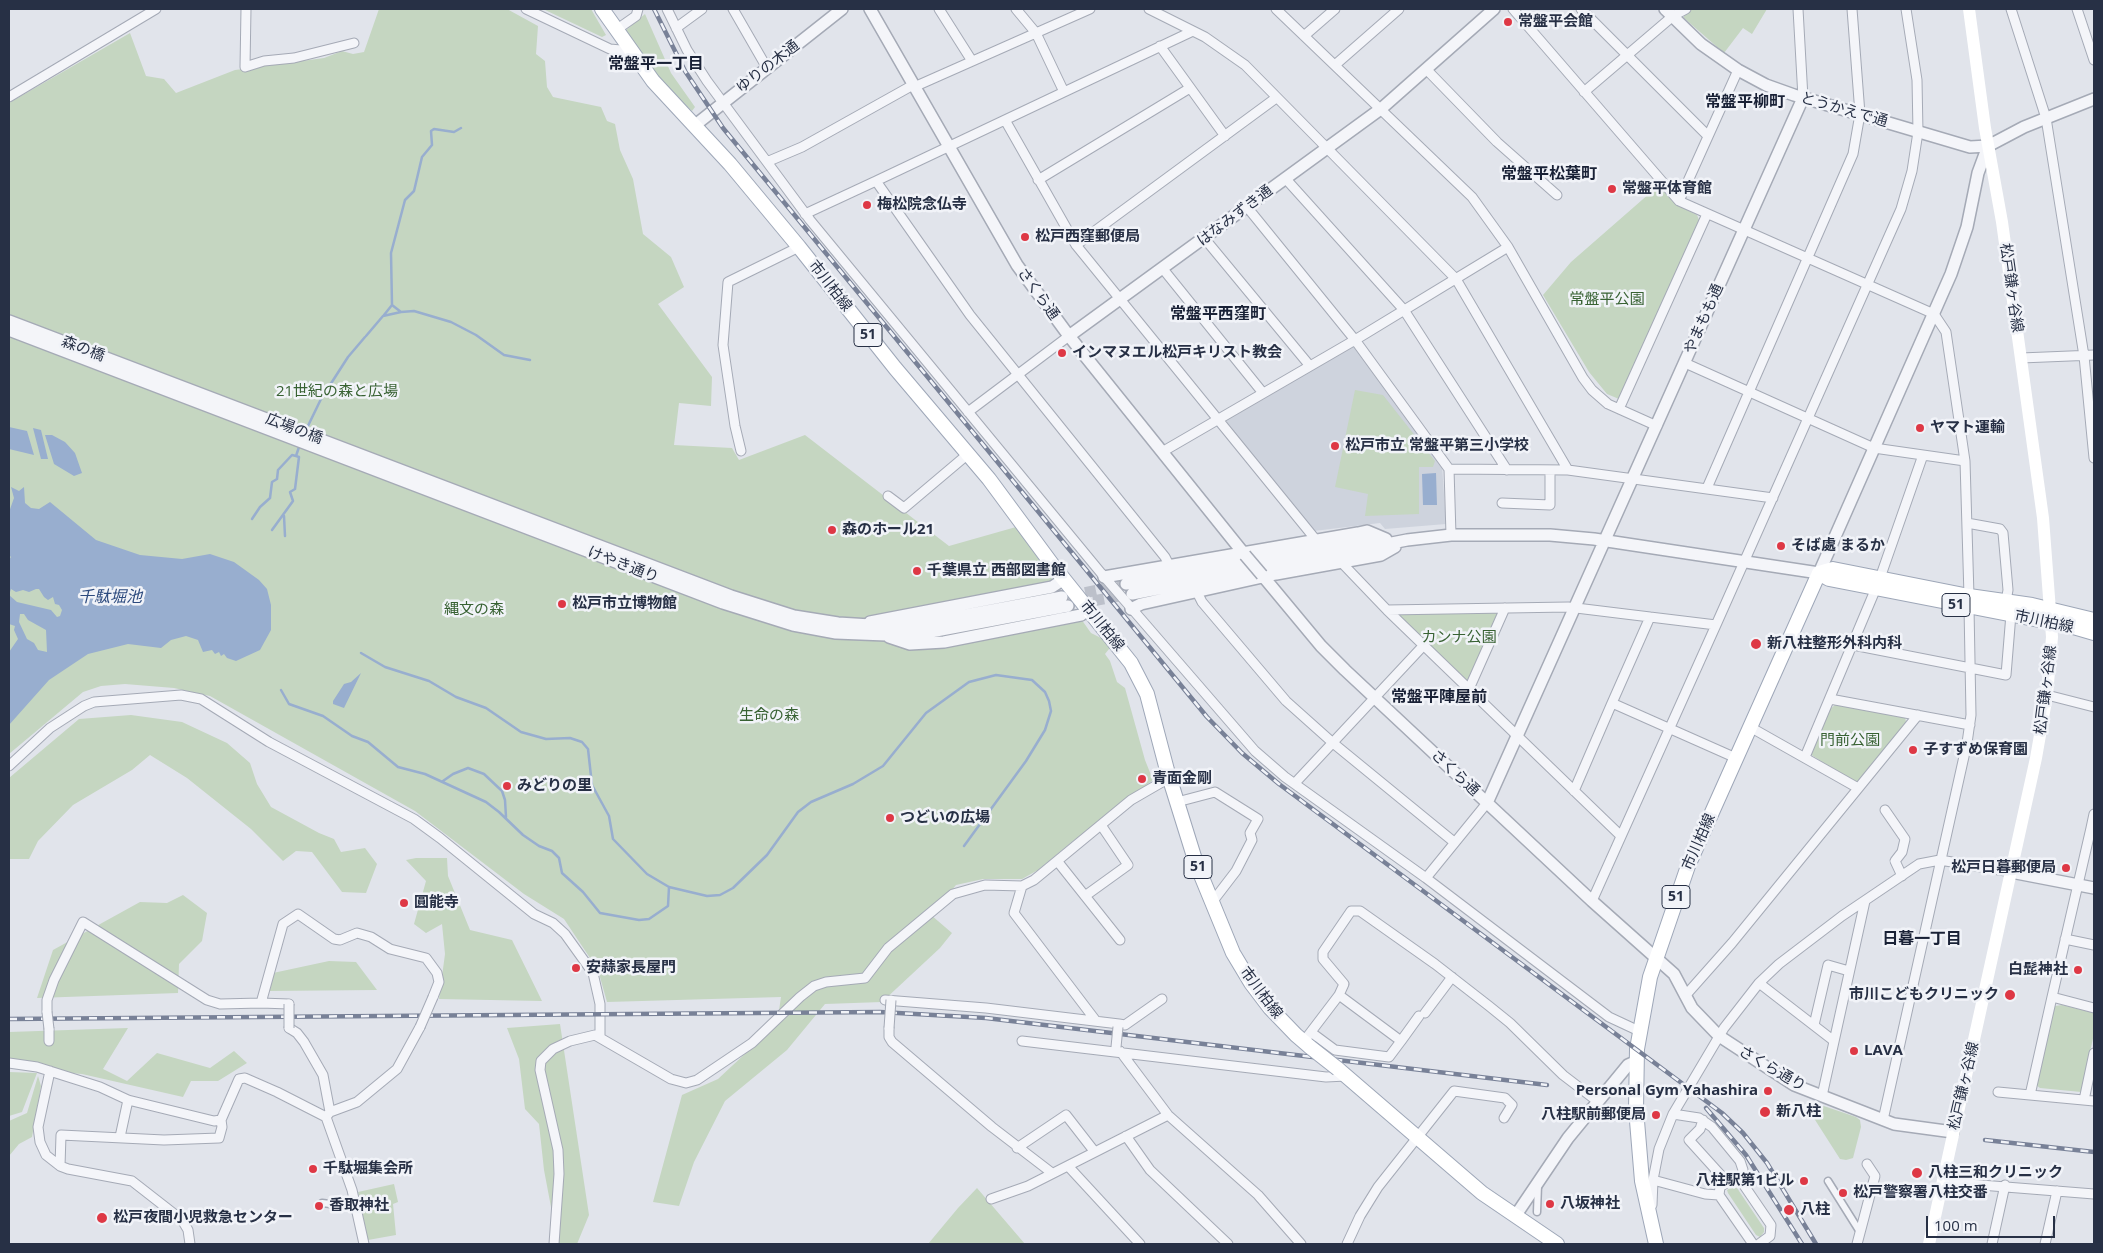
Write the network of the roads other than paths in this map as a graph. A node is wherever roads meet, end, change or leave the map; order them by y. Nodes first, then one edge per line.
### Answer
1 (156, 9) edge
2 (246, 9) edge
3 (526, 9) edge
4 (602, 9) edge
5 (638, 9) edge
6 (667, 9) edge
7 (702, 9) edge
8 (733, 9) edge
9 (842, 9) edge
10 (870, 9) edge
11 (940, 9) edge
12 (1016, 9) edge
13 (1090, 9) edge
14 (1149, 9) edge
15 (1276, 9) edge
16 (1335, 9) edge
17 (1399, 9) edge
18 (1494, 9) edge
19 (1513, 9) edge
20 (1581, 9) edge
21 (1686, 9) edge
22 (1798, 9) edge
23 (1852, 9) edge
24 (1906, 9) edge
25 (1968, 9) edge
26 (2011, 9) edge
27 (2077, 9) edge
28 (1669, 12) edge
29 (676, 28) junction
30 (616, 30) junction
31 (1193, 31) junction
32 (1036, 33) junction
33 (1304, 36) junction
34 (354, 43) dead end
35 (1160, 46) junction
36 (631, 51) junction
37 (1627, 55) junction
38 (2094, 55) edge
39 (972, 61) junction
40 (1335, 65) junction
41 (767, 68) junction
42 (1426, 69) junction
43 (1738, 70) junction
44 (914, 86) junction
45 (1190, 88) junction
46 (1064, 92) junction
47 (1584, 92) junction
48 (9, 97) edge
49 (1276, 98) junction
50 (1802, 98) junction
51 (2094, 99) edge
52 (723, 102) junction
53 (1382, 108) junction
54 (1860, 114) junction
55 (2046, 118) junction
56 (1004, 120) junction
57 (694, 126) junction
58 (1918, 132) junction
59 (1224, 136) junction
60 (1708, 136) junction
61 (948, 146) junction
62 (1988, 146) junction
63 (1326, 148) junction
64 (768, 161) junction
65 (1286, 178) junction
66 (1038, 180) junction
67 (876, 181) junction
68 (1556, 196) dead end
69 (1679, 201) junction
70 (1247, 207) junction
71 (805, 214) junction
72 (1707, 214) junction
73 (1744, 229) junction
74 (1205, 239) junction
75 (1076, 245) junction
76 (799, 247) junction
77 (1508, 247) junction
78 (1809, 258) junction
79 (1163, 269) junction
80 (1456, 280) junction
81 (1868, 285) junction
82 (1120, 300) junction
83 (1404, 310) junction
84 (1934, 314) junction
85 (9, 321) edge
86 (9, 330) edge
87 (1069, 336) junction
88 (1355, 340) junction
89 (2084, 356) junction
90 (2094, 356) edge
91 (2021, 358) junction
92 (1685, 363) junction
93 (1310, 366) junction
94 (1019, 374) junction
95 (155, 381) junction
96 (1749, 391) junction
97 (1263, 393) junction
98 (1619, 410) junction
99 (968, 412) junction
100 (1808, 418) junction
101 (1217, 419) junction
102 (1657, 426) junction
103 (2093, 428) edge
104 (1874, 448) junction
105 (741, 451) dead end
106 (1162, 452) junction
107 (968, 454) junction
108 (1923, 455) junction
109 (2094, 458) edge
110 (1965, 461) junction
111 (1449, 469) junction
112 (1507, 470) junction
113 (1550, 470) junction
114 (1568, 470) junction
115 (397, 473) junction
116 (1633, 480) junction
117 (1706, 488) junction
118 (888, 496) dead end
119 (1773, 498) junction
120 (1502, 502) dead end
121 (1967, 524) junction
122 (1450, 535) junction
123 (1386, 539) junction
124 (1316, 540) junction
125 (1408, 540) junction
126 (1605, 541) junction
127 (1244, 554) junction
128 (1745, 561) junction
129 (1341, 562) junction
130 (1169, 564) junction
131 (1819, 573) junction
132 (1263, 576) junction
133 (1104, 577) junction
134 (1064, 579) junction
135 (1878, 583) junction
136 (1197, 592) junction
137 (1969, 601) junction
138 (1065, 602) tunnel mouth
139 (1505, 608) junction
140 (1576, 608) junction
141 (2008, 608) junction
142 (1131, 609) junction
143 (1089, 610) junction
144 (1387, 610) junction
145 (2051, 616) junction
146 (1650, 617) junction
147 (2094, 620) edge
148 (861, 625) junction
149 (1716, 625) junction
150 (887, 631) junction
151 (2094, 633) edge
152 (1853, 644) junction
153 (1423, 646) junction
154 (1970, 668) junction
155 (1469, 689) junction
156 (2047, 695) junction
157 (1374, 698) junction
158 (1830, 699) junction
159 (1612, 703) junction
160 (2094, 707) edge
161 (1918, 715) junction
162 (1970, 725) junction
163 (1750, 727) junction
164 (1669, 729) junction
165 (1518, 737) junction
166 (1333, 743) junction
167 (1805, 757) junction
168 (1736, 758) junction
169 (9, 766) edge
170 (1169, 778) junction
171 (1295, 784) junction
172 (1858, 788) junction
173 (1574, 791) junction
174 (1177, 802) junction
175 (1487, 803) junction
176 (1885, 810) dead end
177 (2094, 814) edge
178 (1101, 825) junction
179 (2093, 828) edge
180 (1621, 836) junction
181 (1454, 842) junction
182 (1940, 860) junction
183 (1058, 862) junction
184 (2011, 872) junction
185 (1902, 876) junction
186 (1426, 878) junction
187 (2078, 884) junction
188 (1022, 886) junction
189 (2094, 888) edge
190 (1085, 896) junction
191 (1212, 901) junction
192 (1592, 901) junction
193 (1865, 901) junction
194 (2065, 939) junction
195 (1120, 940) dead end
196 (2094, 945) edge
197 (1656, 958) junction
198 (1850, 971) junction
199 (1452, 977) junction
200 (1759, 983) junction
201 (1340, 995) junction
202 (1685, 996) junction
203 (2052, 997) junction
204 (1162, 999) dead end
205 (261, 1003) junction
206 (2094, 1008) edge
207 (1096, 1021) junction
208 (1814, 1024) junction
209 (1118, 1026) junction
210 (1640, 1031) junction
211 (1719, 1036) junction
212 (600, 1037) junction
213 (1309, 1040) junction
214 (49, 1041) dead end
215 (1022, 1041) dead end
216 (1401, 1041) junction
217 (1834, 1041) junction
218 (1117, 1050) junction
219 (2094, 1053) edge
220 (1636, 1061) junction
221 (9, 1063) edge
222 (50, 1071) junction
223 (1342, 1072) junction
224 (1998, 1092) dead end
225 (2030, 1095) junction
226 (1822, 1096) junction
227 (128, 1100) junction
228 (2084, 1100) junction
229 (2094, 1101) edge
230 (1597, 1102) junction
231 (328, 1114) junction
232 (1673, 1114) junction
233 (1168, 1115) junction
234 (1504, 1118) dead end
235 (221, 1120) junction
236 (1703, 1120) junction
237 (1883, 1120) junction
238 (1954, 1132) junction
239 (1126, 1136) junction
240 (120, 1137) junction
241 (1418, 1137) junction
242 (1017, 1148) junction
243 (1094, 1151) junction
244 (1867, 1164) dead end
245 (60, 1166) junction
246 (1068, 1166) junction
247 (1052, 1173) junction
248 (1653, 1180) junction
249 (1741, 1181) junction
250 (1536, 1182) junction
251 (1727, 1182) junction
252 (1828, 1182) dead end
253 (1943, 1182) junction
254 (2005, 1185) junction
255 (2057, 1191) junction
256 (2094, 1194) edge
257 (1719, 1195) junction
258 (991, 1200) dead end
259 (322, 1203) dead end
260 (356, 1207) junction
261 (1537, 1212) dead end
262 (1516, 1215) junction
263 (1860, 1232) junction
264 (1654, 1238) edge
265 (1772, 1240) edge
266 (190, 1244) edge
267 (364, 1244) edge
268 (554, 1244) edge
269 (1140, 1244) edge
270 (1228, 1244) edge
271 (1301, 1244) edge
272 (1347, 1244) edge
273 (1557, 1244) edge
274 (1753, 1244) edge
275 (1759, 1244) edge
276 (1857, 1244) edge
277 (1929, 1244) edge
278 (1992, 1244) edge
279 (2045, 1244) edge

1 - 48 street
2 - 34 street
3 - 36 street
4 - 30 main road, 市川柏線 / 51
5 - 30 street
6 - 29 street
7 - 29 street
8 - 41 street
9 - 41 street, ゆりの木通
10 - 44 street, さくら通
11 - 39 street
12 - 32 street
13 - 32 street
14 - 31 street
15 - 33 street
16 - 33 street
17 - 40 street
18 - 42 street, はなみずき通
19 - 47 street
20 - 37 street
21 - 28 street
22 - 50 street
23 - 54 street
24 - 58 street
25 - 62 main road, 松戸鎌ヶ谷線
26 - 55 street
27 - 38 street
28 - 37 street
28 - 43 street, とうかえで通
29 - 52 street
30 - 36 main road, 市川柏線 / 51
31 - 35 street
31 - 49 street
32 - 39 street
32 - 46 street
33 - 40 street
35 - 45 street
35 - 46 street
36 - 57 main road, 市川柏線 / 51
37 - 47 street
37 - 60 street
39 - 44 street
40 - 53 street
41 - 52 street, ゆりの木通
42 - 53 street, はなみずき通
42 - 68 street
43 - 50 street, とうかえで通
43 - 60 street
44 - 61 street, さくら通
44 - 64 street
45 - 59 street
45 - 66 street
46 - 56 street
47 - 69 street
49 - 59 street
49 - 63 street
50 - 54 street, とうかえで通
50 - 73 street, やまもも通
51 - 55 street
52 - 57 street, ゆりの木通
52 - 64 street
53 - 63 street, はなみずき通
53 - 77 street
54 - 58 street, とうかえで通
54 - 78 street
55 - 62 street
55 - 89 street
56 - 61 street
56 - 66 street
57 - 76 main road, 市川柏線 / 51
58 - 62 street, とうかえで通
58 - 81 street
59 - 75 street
60 - 69 street
61 - 67 street
61 - 87 street, さくら通
62 - 84 street
62 - 91 main road, 松戸鎌ヶ谷線
63 - 65 street, はなみずき通
63 - 80 street
64 - 71 street
65 - 70 street, はなみずき通
65 - 83 street
66 - 75 street
67 - 71 street
67 - 94 street
69 - 72 street
70 - 74 street, はなみずき通
70 - 88 street
71 - 99 street
72 - 73 street
72 - 98 street
73 - 78 street
73 - 92 street, やまもも通
74 - 79 street, はなみずき通
74 - 93 street
75 - 82 street
76 - 105 street
76 - 107 main road, 市川柏線 / 51
77 - 80 street
77 - 98 street
78 - 81 street
78 - 96 street
79 - 82 street, はなみずき通
79 - 97 street
80 - 83 street
80 - 114 street
81 - 84 street
81 - 100 street
82 - 87 street, はなみずき通
82 - 101 street
83 - 88 street
83 - 112 street
84 - 104 street
84 - 110 street
85 - 95 street, 森の橋
86 - 95 street, 森の橋
87 - 94 street, はなみずき通
87 - 106 street, さくら通
88 - 93 street
88 - 111 street
89 - 90 street
89 - 91 street
89 - 103 street
91 - 145 main road, 松戸鎌ヶ谷線
92 - 96 street
92 - 102 street, やまもも通
93 - 97 street
94 - 99 street, はなみずき通
94 - 130 street
95 - 115 street, 広場の橋
96 - 100 street
96 - 117 street
97 - 101 street
98 - 102 street
99 - 133 street
100 - 104 street
100 - 119 street
101 - 106 street
101 - 124 street
102 - 116 street, やまもも通
103 - 109 street
104 - 108 street
104 - 131 street
106 - 127 street, さくら通
107 - 118 street
107 - 134 main road, 市川柏線 / 51
108 - 110 street
108 - 135 street
110 - 121 street
111 - 112 street
111 - 122 street
112 - 113 street
113 - 114 street
113 - 120 street
114 - 116 street
115 - 148 street, けやき通り
115 - 150 street, けやき通り
116 - 117 street
116 - 126 street, やまもも通
117 - 119 street
119 - 128 street
121 - 137 street
121 - 141 street
122 - 125 street
122 - 126 street
123 - 124 street
123 - 125 street
123 - 125 street
124 - 127 street
125 - 129 street
126 - 128 street
126 - 140 street, やまもも通
127 - 130 street
127 - 132 street, さくら通, bridge
128 - 131 street
128 - 149 street
129 - 132 street
129 - 144 street
130 - 133 street
131 - 135 main road, 市川柏線 / 51
131 - 163 main road, 市川柏線 / 51
132 - 136 street
132 - 157 street, さくら通
133 - 142 street
134 - 143 main road, 市川柏線 / 51
134 - 148 street
135 - 137 main road, 市川柏線 / 51
135 - 152 street
136 - 142 street
136 - 166 street
137 - 141 main road, 市川柏線 / 51
137 - 154 street
138 - 150 street
139 - 140 street
139 - 144 street
139 - 155 street
140 - 146 street
140 - 165 street, やまもも通
141 - 145 main road, 市川柏線 / 51
141 - 154 street
142 - 171 street
143 - 150 street
143 - 170 main road, 市川柏線 / 51
144 - 153 street
145 - 147 main road, 市川柏線 / 51
145 - 151 main road, 市川柏線 / 51
145 - 156 main road, 松戸鎌ヶ谷線
146 - 149 street
146 - 159 street
148 - 150 street, けやき通り
149 - 164 street
152 - 154 street
152 - 158 street
153 - 155 street
153 - 157 street
154 - 162 street
155 - 165 street
156 - 160 street
156 - 184 main road, 松戸鎌ヶ谷線
157 - 166 street
157 - 175 street, さくら通
158 - 161 street
158 - 167 street
159 - 164 street
159 - 173 street
161 - 162 street
161 - 172 street
162 - 182 street
163 - 167 street
163 - 168 main road, 市川柏線 / 51
164 - 168 street
164 - 180 street
165 - 173 street
165 - 175 street, やまもも通
166 - 171 street
166 - 181 street
167 - 172 street
168 - 197 main road, 市川柏線 / 51
169 - 212 street
170 - 174 main road, 市川柏線 / 51
170 - 178 street
171 - 186 street
172 - 202 street
173 - 180 street
174 - 191 main road, 市川柏線 / 51
174 - 191 street
175 - 181 street
175 - 192 street, さくら通
176 - 185 street
177 - 179 street
178 - 183 street
178 - 190 street
179 - 187 street
180 - 192 street
181 - 186 street
182 - 184 street
182 - 185 street
182 - 237 street
183 - 188 street
183 - 190 street
184 - 187 street
184 - 238 main road, 松戸鎌ヶ谷線
185 - 193 street
186 - 210 street
187 - 189 street
187 - 194 street
188 - 207 street
188 - 212 street
190 - 195 street
191 - 213 main road, 市川柏線 / 51
192 - 197 street, さくら通
193 - 198 street
193 - 200 street
194 - 196 street
194 - 203 street
197 - 202 street, さくら通り
197 - 210 main road, 市川柏線 / 51
198 - 208 street
198 - 217 street
199 - 201 street
199 - 216 street
199 - 230 street
200 - 208 street
200 - 211 street
201 - 213 street
201 - 216 street
202 - 211 street, さくら通り
203 - 206 street
203 - 225 street
204 - 209 street
205 - 214 street, bridge
205 - 231 street, bridge
205 - 231 street, bridge
207 - 209 street
207 - 242 street, bridge
208 - 217 street
209 - 218 street, bridge
210 - 220 main road, 市川柏線 / 51
211 - 226 street, さくら通り
211 - 232 street
212 - 268 street
213 - 216 street
213 - 223 main road, 市川柏線 / 51, bridge
215 - 218 street
217 - 226 street
218 - 223 street
218 - 233 street
219 - 228 street
220 - 230 street
220 - 264 main road, 市川柏線 / 51
221 - 222 street
222 - 227 street
222 - 245 street
223 - 241 main road, 市川柏線 / 51
224 - 225 street
225 - 228 street
226 - 237 street, さくら通り
227 - 235 street
227 - 240 street
228 - 229 street
230 - 250 street
231 - 235 street
231 - 260 street
232 - 236 street
232 - 248 street
233 - 239 street
233 - 271 street
234 - 241 street
235 - 240 street
236 - 249 street
236 - 251 street
237 - 238 street, さくら通り
238 - 253 main road, 松戸鎌ヶ谷線
239 - 243 street
239 - 270 street
240 - 245 street
241 - 262 main road, 市川柏線 / 51
241 - 272 street
242 - 243 street
242 - 247 street
243 - 246 street
244 - 263 street
245 - 266 street
246 - 247 street
246 - 269 street
247 - 258 street
248 - 257 street
248 - 264 street
249 - 251 street
249 - 265 street
250 - 261 street
250 - 262 street
251 - 257 street
252 - 263 street
253 - 254 street
253 - 277 main road, 松戸鎌ヶ谷線
254 - 255 street
254 - 278 street
255 - 256 street
255 - 279 street
257 - 274 street
259 - 260 street
260 - 267 street
262 - 273 main road, 市川柏線 / 51
263 - 276 street
265 - 275 street

